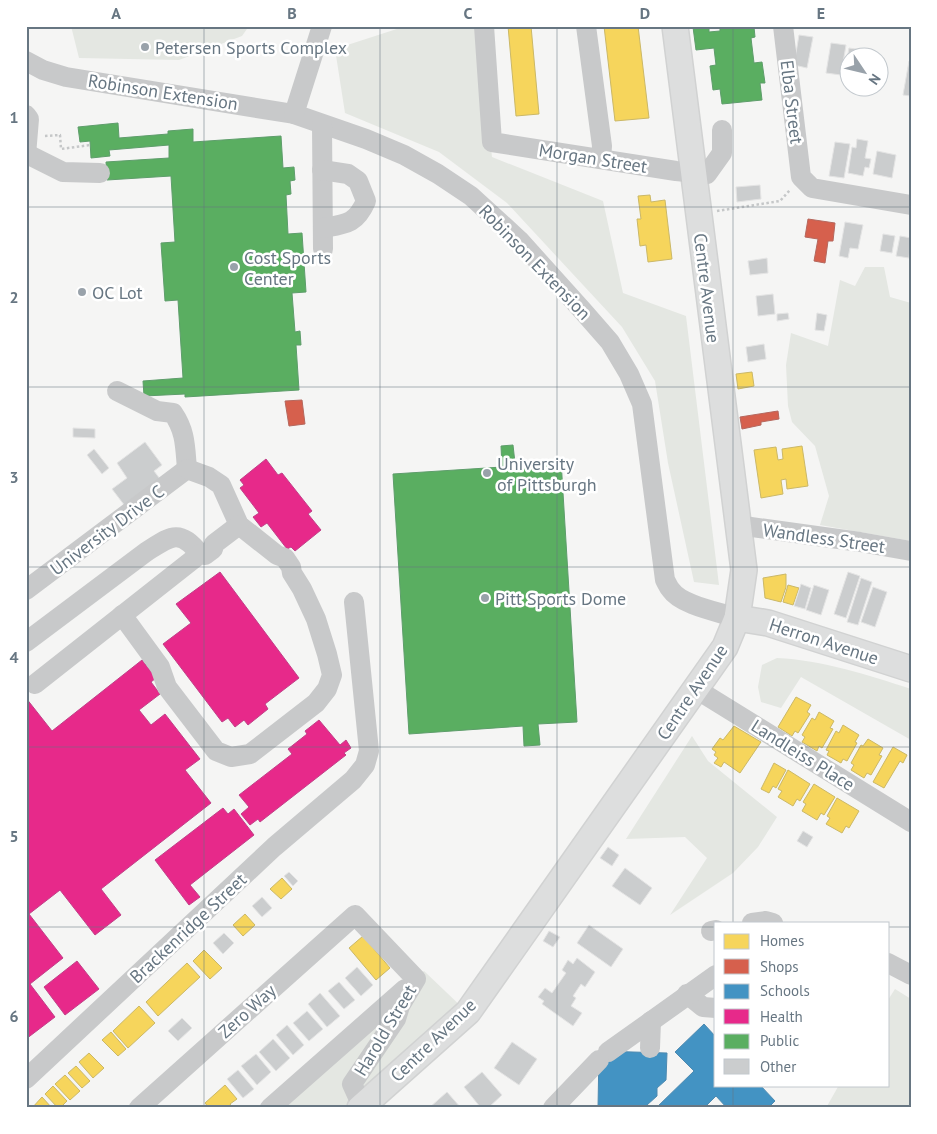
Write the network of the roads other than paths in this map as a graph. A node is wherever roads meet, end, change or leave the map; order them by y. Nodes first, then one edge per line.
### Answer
1 (322, 26) edge
2 (484, 26) edge
3 (586, 26) edge
4 (675, 26) edge
5 (783, 26) edge
6 (26, 61) edge
7 (294, 114) junction
8 (26, 115) edge
9 (322, 125) junction
10 (722, 130) dead end
11 (27, 154) edge
12 (601, 159) junction
13 (322, 170) junction
14 (100, 173) dead end
15 (693, 173) junction
16 (911, 205) edge
17 (323, 228) junction
18 (323, 249) dead end
19 (117, 390) dead end
20 (187, 470) junction
21 (239, 525) junction
22 (737, 525) junction
23 (207, 549) junction
24 (911, 551) edge
25 (26, 590) edge
26 (354, 602) dead end
27 (122, 615) junction
28 (737, 618) junction
29 (26, 642) edge
30 (911, 669) edge
31 (35, 684) dead end
32 (696, 688) junction
33 (909, 818) edge
34 (355, 915) joint
35 (890, 964) edge
36 (714, 976) edge
37 (911, 976) edge
38 (416, 979) junction
39 (687, 994) junction
40 (714, 1008) edge
41 (651, 1021) junction
42 (650, 1048) dead end
43 (26, 1078) edge
44 (362, 1107) edge
45 (139, 1108) edge
46 (270, 1108) edge
47 (553, 1108) edge

1 - 7 street
2 - 12 street, Morgan Street
3 - 12 street
4 - 15 main road, Centre Avenue
5 - 16 street, Elba Street
6 - 7 street, Robinson Extension
7 - 9 street, Robinson Extension
8 - 11 street
9 - 13 street
9 - 28 street, Robinson Extension
10 - 15 street
11 - 14 street
12 - 15 street, Morgan Street
13 - 17 street
13 - 17 street
15 - 22 main road, Centre Avenue
17 - 18 street
19 - 20 street
20 - 21 street
20 - 25 street, University Drive C
21 - 23 street
21 - 27 street
22 - 24 street, Wandless Street
22 - 28 main road, Centre Avenue
23 - 27 street
23 - 29 street
26 - 43 street, Brackenridge Street
27 - 31 street
28 - 30 main road, Herron Avenue
28 - 32 main road, Centre Avenue
32 - 33 street, Landleiss Place
32 - 44 main road, Centre Avenue
34 - 38 street, Harold Street
34 - 45 street, Zero Way
35 - 37 street
36 - 39 street
38 - 44 street, Harold Street
38 - 46 street
39 - 40 street
39 - 41 street
41 - 42 street
41 - 47 street

